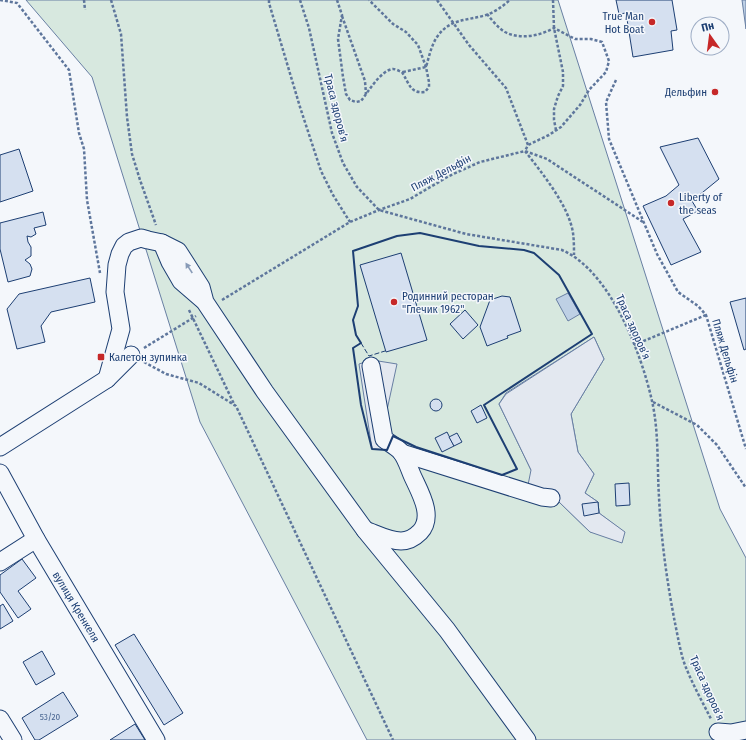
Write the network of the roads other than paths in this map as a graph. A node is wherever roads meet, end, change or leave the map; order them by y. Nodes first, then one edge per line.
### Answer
1 (132, 355) road end
2 (371, 366) dead end
3 (107, 380) junction
4 (0, 447) edge
5 (402, 453) junction
6 (0, 473) edge
7 (551, 498) dead end
8 (365, 530) junction
9 (36, 539) junction
10 (0, 562) edge
11 (0, 719) edge
12 (746, 730) edge
13 (718, 732) road end
14 (13, 740) edge
15 (156, 740) edge
16 (527, 740) edge

1 - 3 street
2 - 5 street
3 - 4 street
3 - 8 street
5 - 7 street
5 - 8 street
6 - 9 street, вулиця Кренкеля
8 - 16 street
9 - 10 street
9 - 15 street, вулиця Кренкеля
11 - 14 street
12 - 13 street

